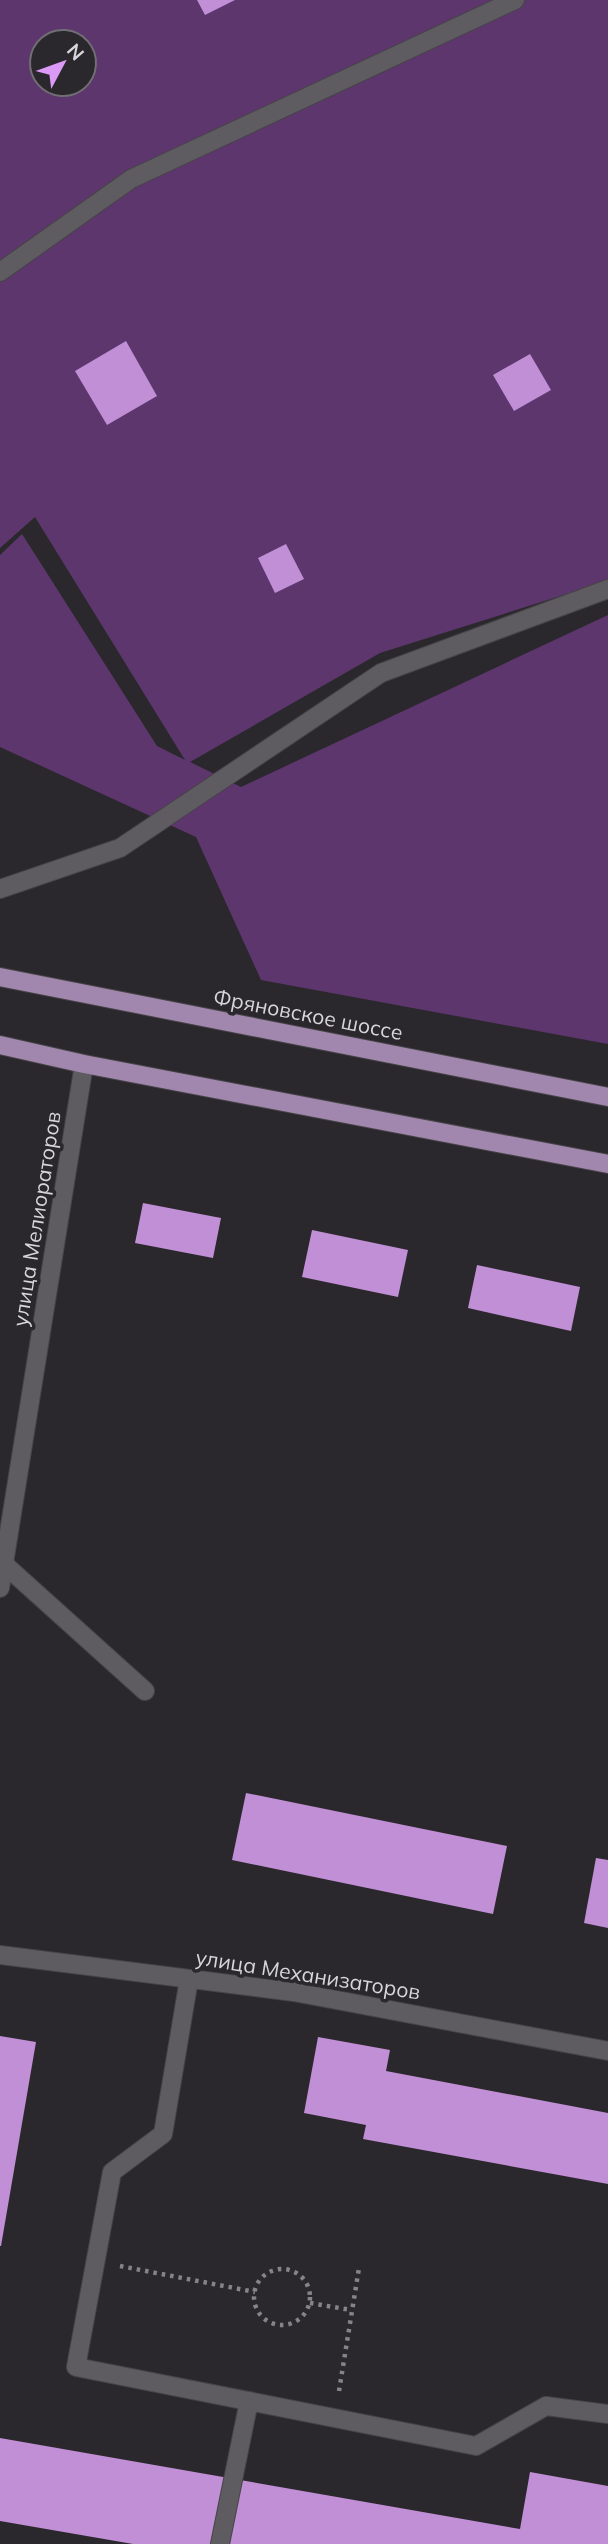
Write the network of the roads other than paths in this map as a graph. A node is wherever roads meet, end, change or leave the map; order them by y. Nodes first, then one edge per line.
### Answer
1 (515, 0) edge
2 (0, 272) edge
3 (608, 589) edge
4 (0, 889) edge
5 (0, 977) edge
6 (0, 1045) edge
7 (84, 1064) junction
8 (608, 1097) edge
9 (608, 1164) edge
10 (5, 1565) junction
11 (0, 1588) edge
12 (145, 1691) dead end
13 (0, 1955) edge
14 (189, 1979) junction
15 (608, 2051) edge
16 (249, 2401) junction
17 (608, 2414) edge
18 (220, 2544) edge

1 - 2 street
3 - 4 street
5 - 8 main road, Фряновское шоссе
6 - 7 main road
7 - 9 main road
7 - 10 street, улица Мелиораторов
10 - 11 street, улица Мелиораторов
10 - 12 street
13 - 14 street, улица Механизаторов
14 - 15 street, улица Механизаторов
14 - 16 street
16 - 17 street
16 - 18 street

